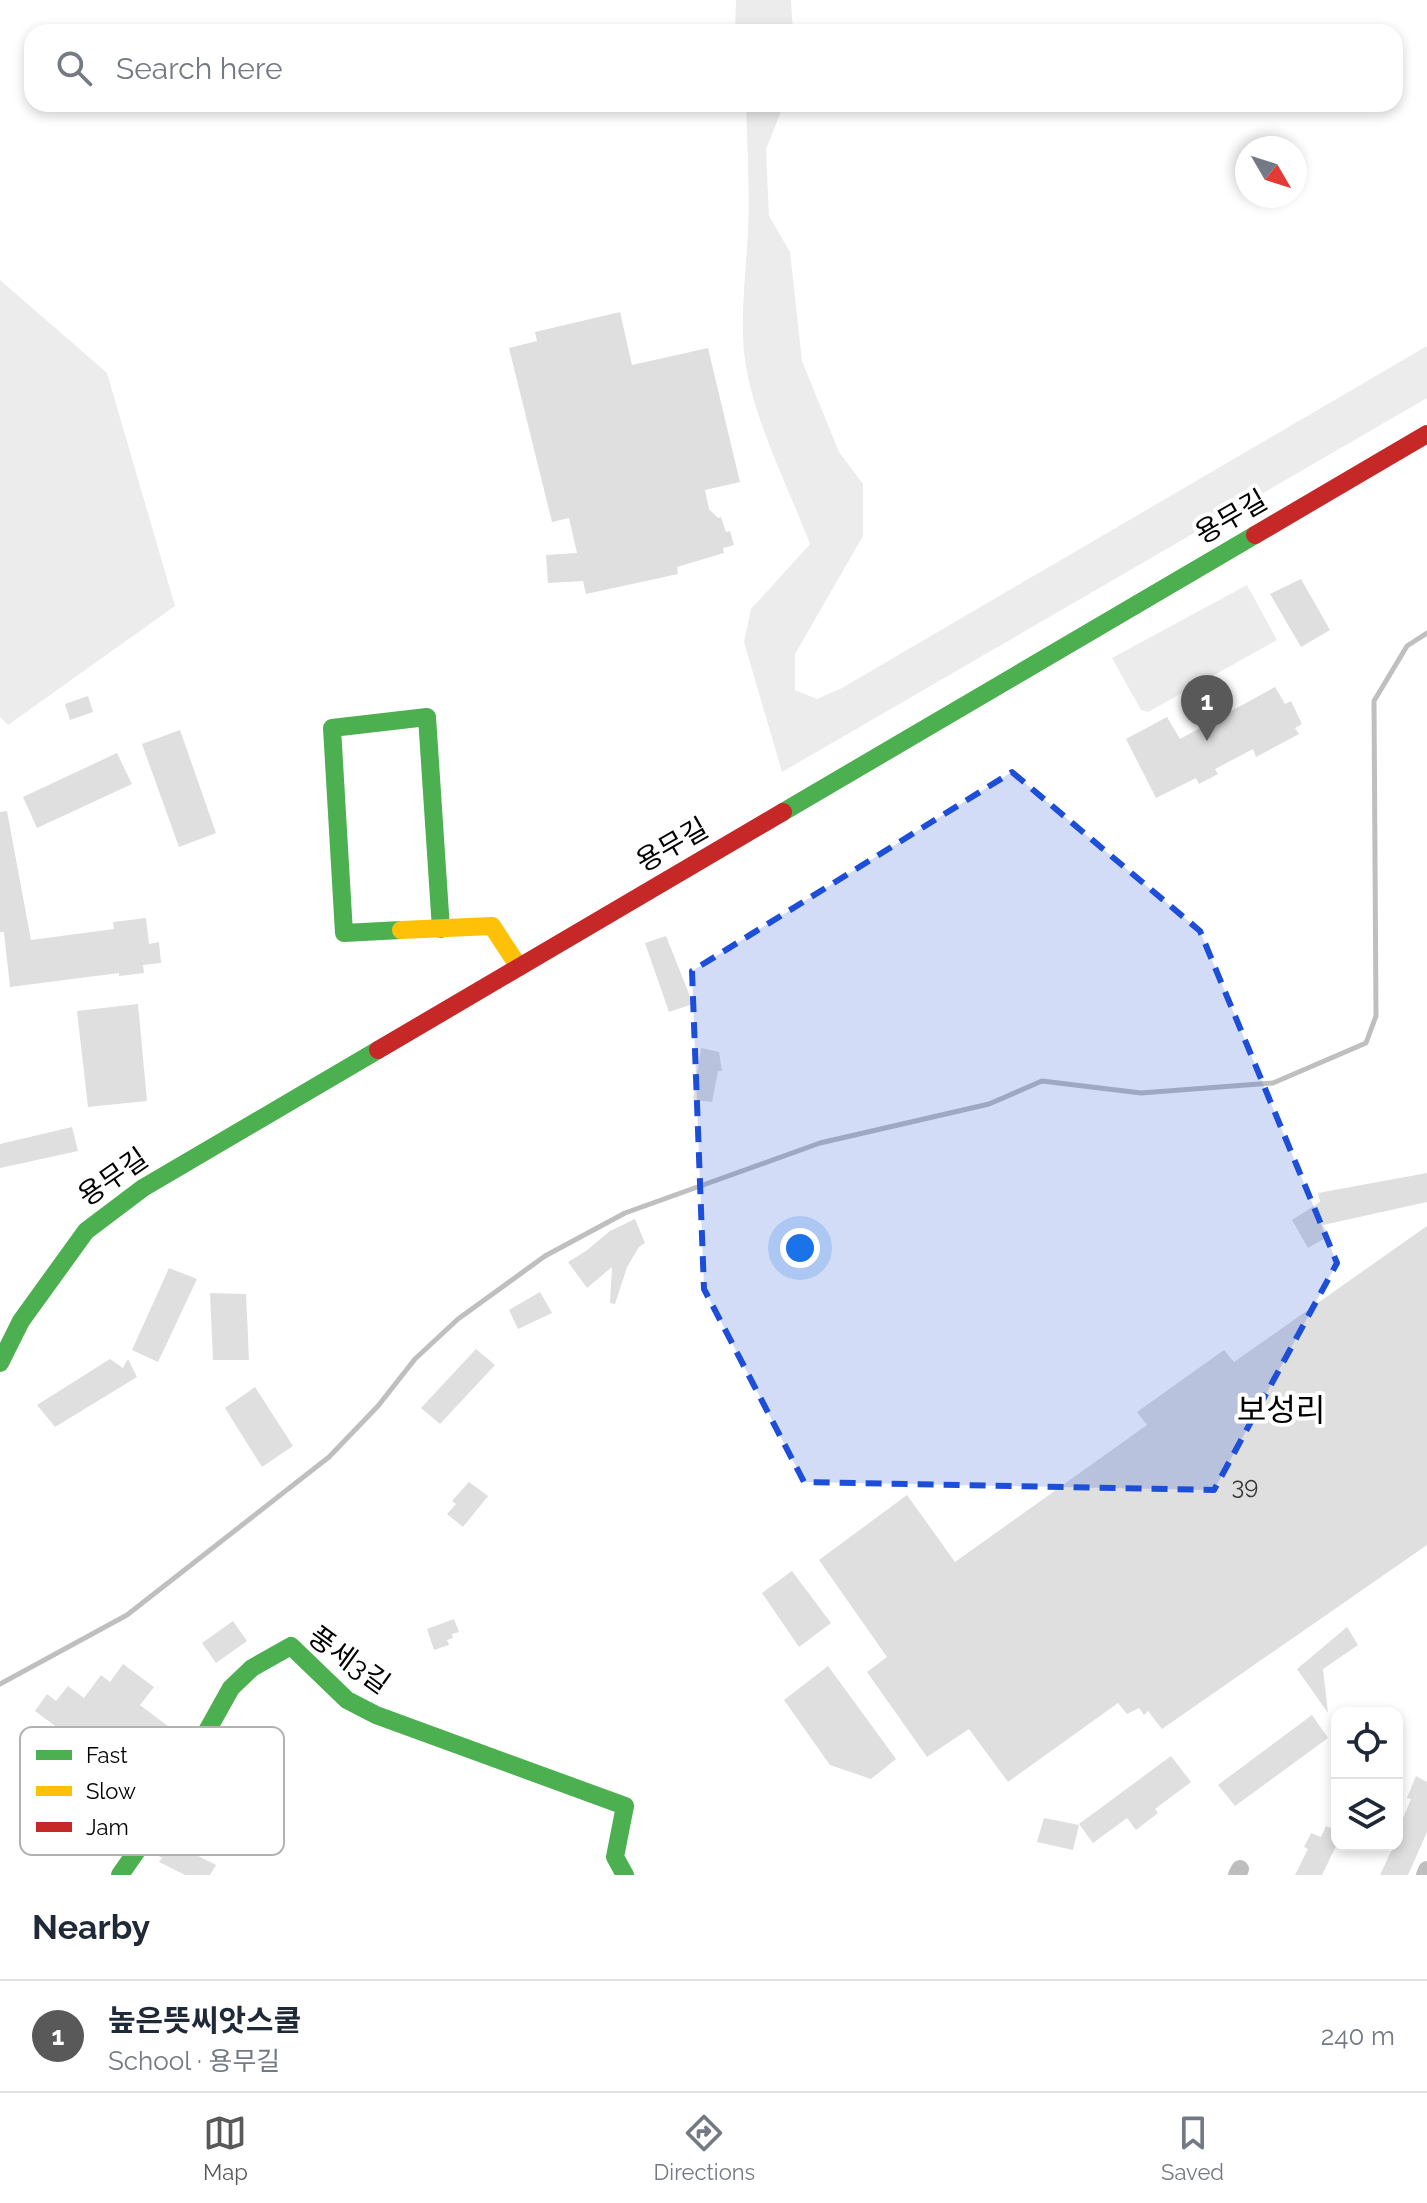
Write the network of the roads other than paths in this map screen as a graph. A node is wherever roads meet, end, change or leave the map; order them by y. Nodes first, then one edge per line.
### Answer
1 (1427, 434) edge
2 (441, 929) junction
3 (519, 967) junction
4 (0, 1363) edge
5 (209, 1727) edge
6 (134, 1855) edge
7 (120, 1875) edge
8 (625, 1875) edge

1 - 3 street, 용무길
2 - 2 street
2 - 3 street
3 - 4 street, 용무길
5 - 8 street, 풍세3길
6 - 7 street, 풍세3길

